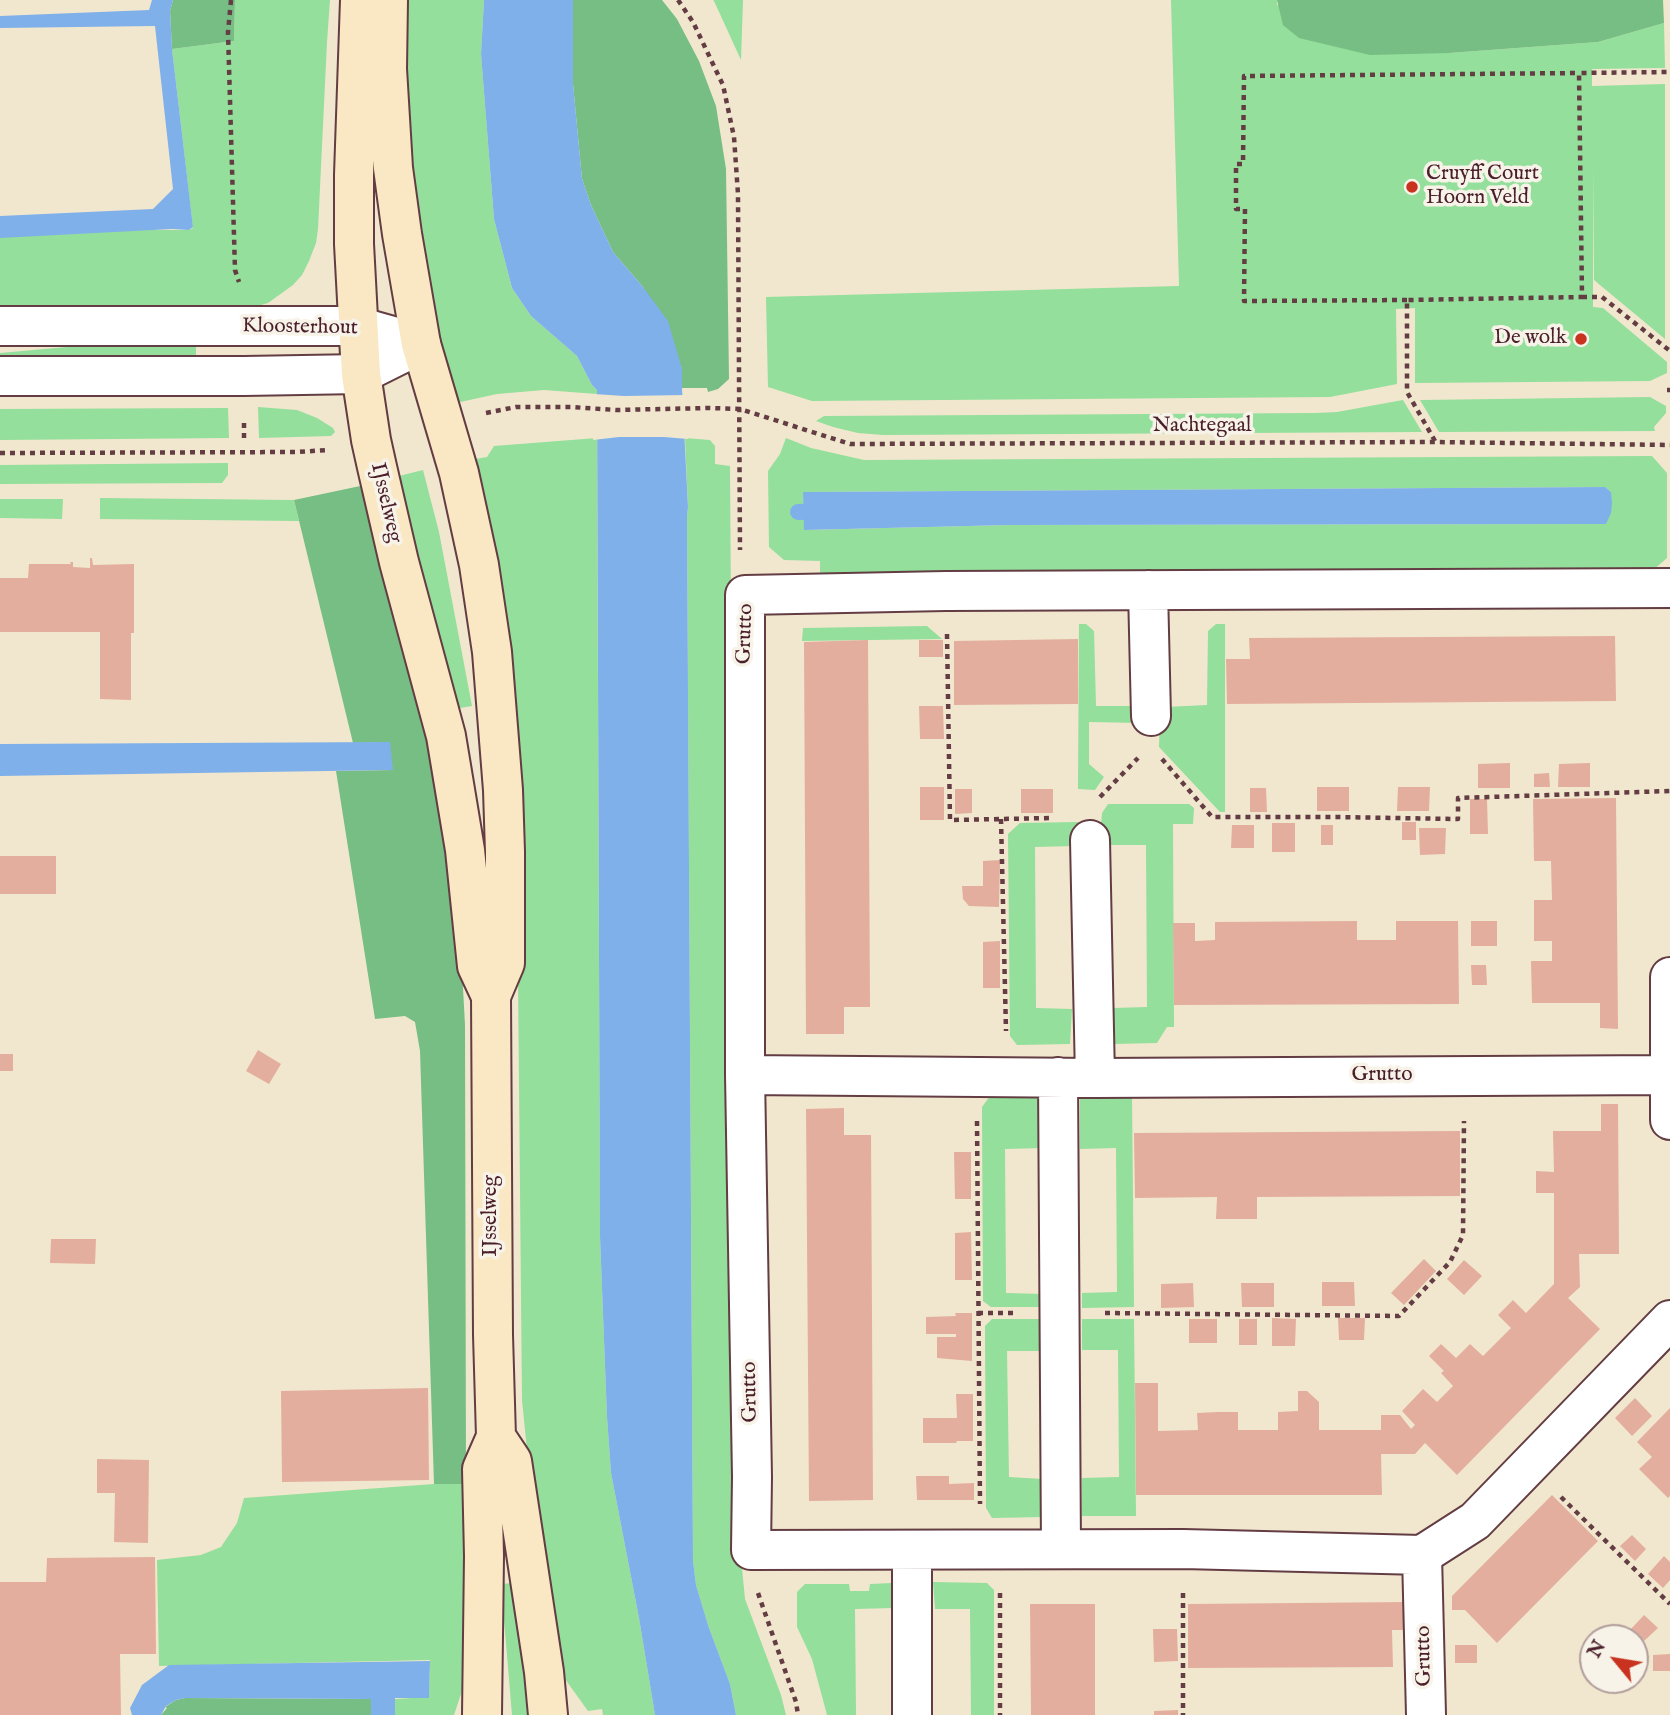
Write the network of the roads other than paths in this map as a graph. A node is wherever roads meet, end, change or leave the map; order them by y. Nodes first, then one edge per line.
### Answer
1 (360, 0) edge
2 (388, 0) edge
3 (0, 326) edge
4 (358, 326) junction
5 (421, 344) junction
6 (361, 374) junction
7 (0, 376) edge
8 (1670, 588) edge
9 (1148, 590) junction
10 (1150, 731) road end
11 (1090, 828) road end
12 (1670, 977) edge
13 (491, 996) junction
14 (745, 1075) junction
15 (1669, 1075) edge
16 (1077, 1077) junction
17 (1670, 1120) edge
18 (1670, 1320) edge
19 (496, 1437) junction
20 (1061, 1549) junction
21 (912, 1551) junction
22 (1422, 1555) junction
23 (482, 1715) edge
24 (548, 1715) edge
25 (912, 1715) edge
26 (1426, 1715) edge

1 - 4 street, IJsselweg
2 - 5 street, IJsselweg
3 - 4 street, Kloosterhout
4 - 5 street, Kloosterhout
4 - 6 street, IJsselweg
5 - 6 street, Kloosterhout
5 - 13 street, IJsselweg
6 - 7 street, Kloosterhout
6 - 13 street, IJsselweg
8 - 9 street, Grutto
9 - 10 street
9 - 14 street, Grutto
11 - 16 street
12 - 15 street
13 - 19 street, IJsselweg
14 - 16 street, Grutto
14 - 21 street, Grutto
15 - 16 street, Grutto
15 - 17 street
16 - 20 street
18 - 22 street
19 - 23 street, IJsselweg
19 - 24 street, IJsselweg
20 - 21 street, Grutto
20 - 22 street, Grutto
21 - 25 street
22 - 26 street, Grutto

